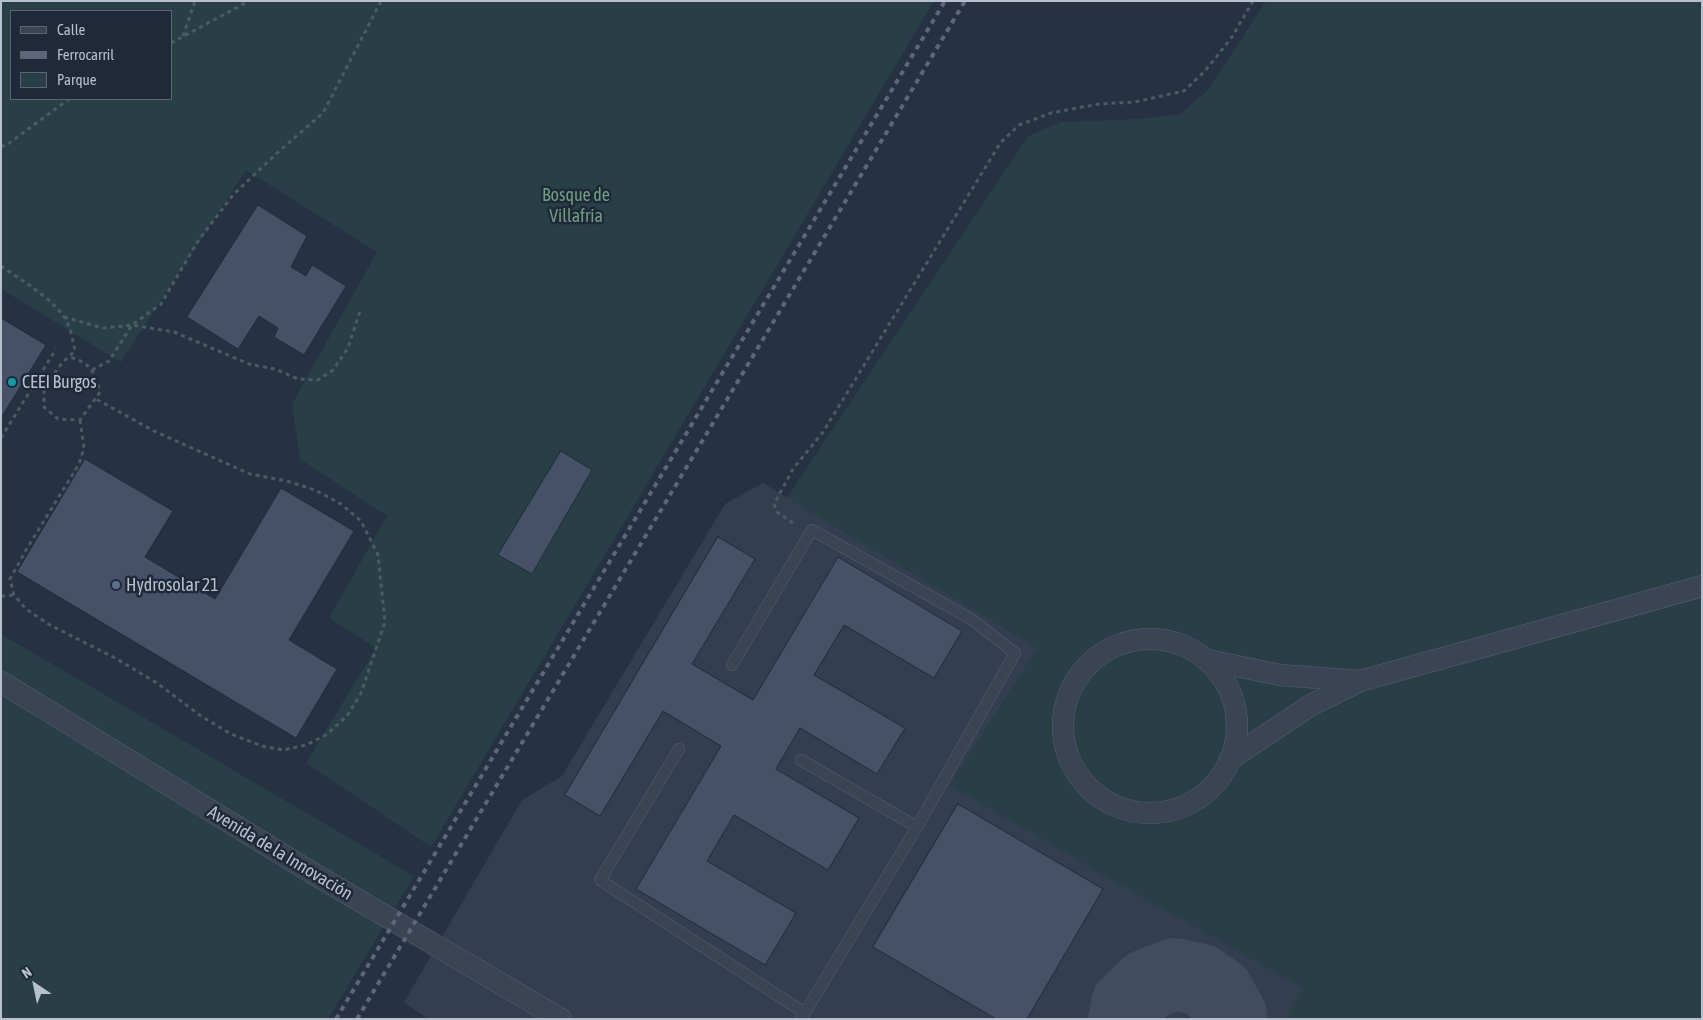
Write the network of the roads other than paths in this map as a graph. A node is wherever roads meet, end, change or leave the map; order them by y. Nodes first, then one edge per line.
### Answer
1 (1702, 586) edge
2 (1207, 660) junction
3 (732, 665) dead end
4 (1360, 681) junction
5 (1, 682) edge
6 (679, 749) dead end
7 (1230, 759) junction
8 (801, 760) dead end
9 (917, 827) junction
10 (803, 1016) edge
11 (561, 1019) edge

1 - 4 street
2 - 4 street
2 - 7 street
2 - 7 street
3 - 9 lane
4 - 7 street
5 - 11 street, Avenida de la Innovación
6 - 10 lane
8 - 9 lane
9 - 10 lane

